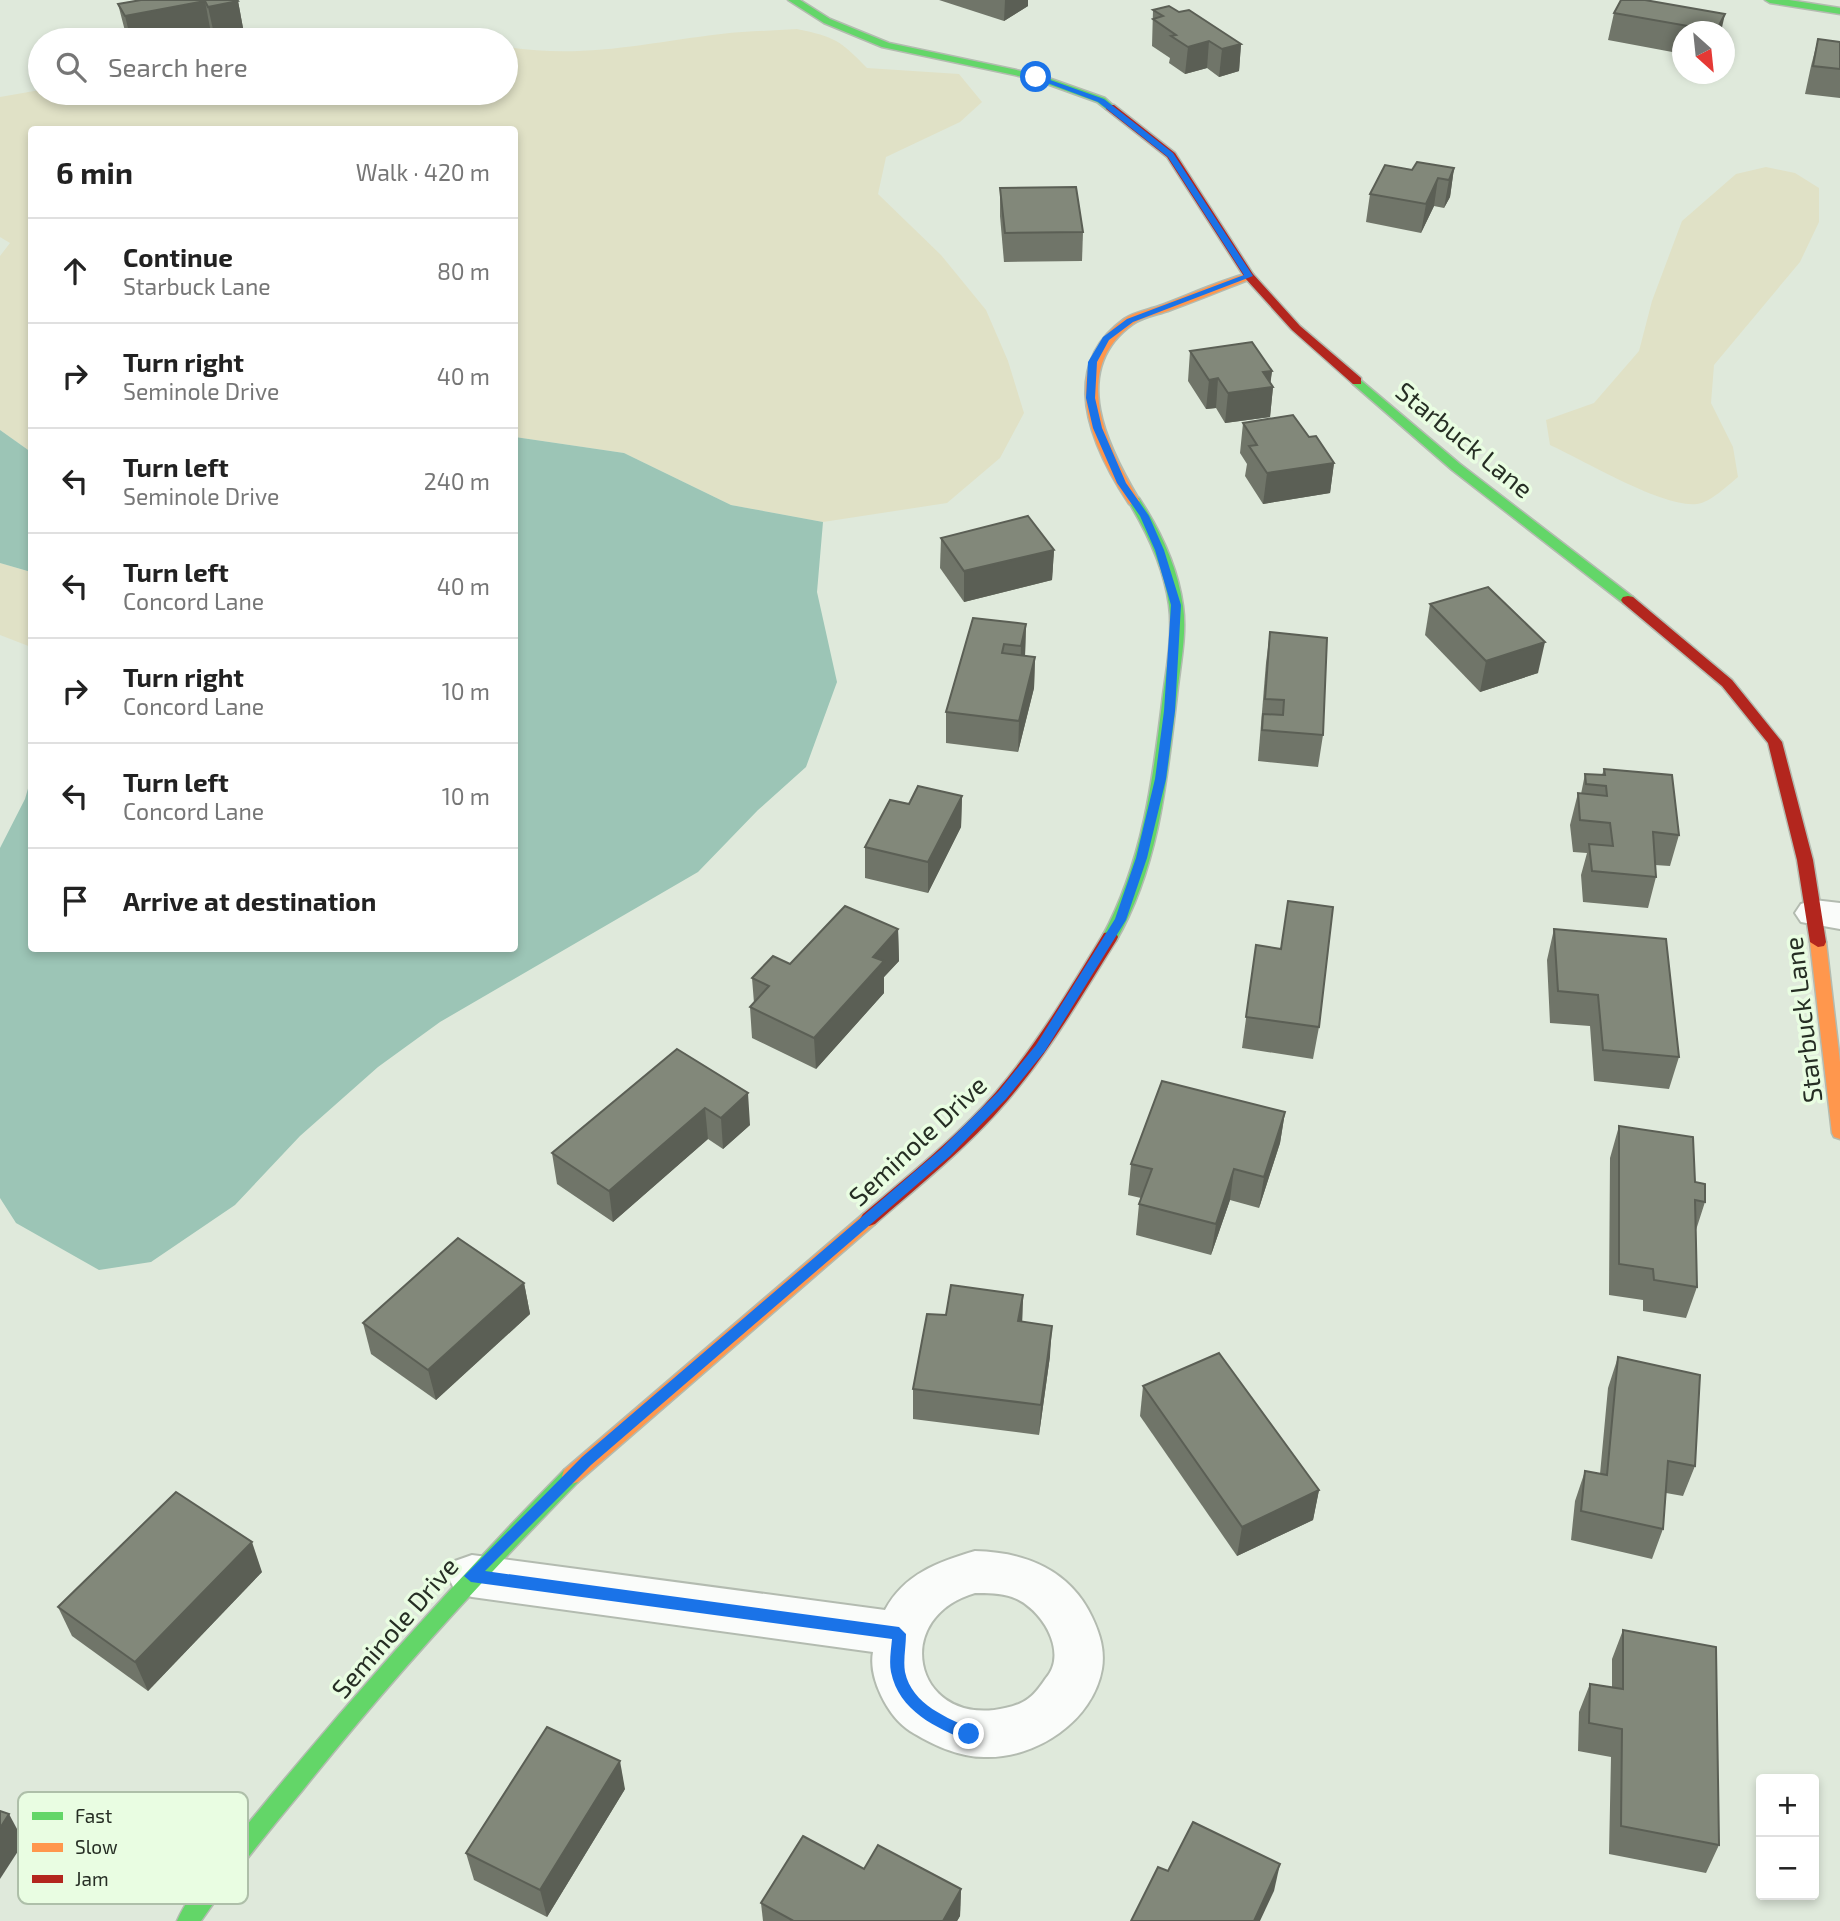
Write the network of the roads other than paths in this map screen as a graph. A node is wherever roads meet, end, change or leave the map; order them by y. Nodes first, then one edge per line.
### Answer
1 (793, 0) edge
2 (1770, 0) edge
3 (1840, 11) edge
4 (1249, 276) junction
5 (1827, 914) edge
6 (1840, 1133) edge
7 (471, 1576) junction
8 (899, 1634) dead end
9 (248, 1841) edge
10 (199, 1904) edge
11 (188, 1921) edge

1 - 4 street, Starbuck Lane
2 - 3 street
4 - 5 street, Starbuck Lane
4 - 7 street, Seminole Drive
5 - 6 street, Starbuck Lane
7 - 8 street
7 - 9 street, Seminole Drive
10 - 11 street, Seminole Drive

